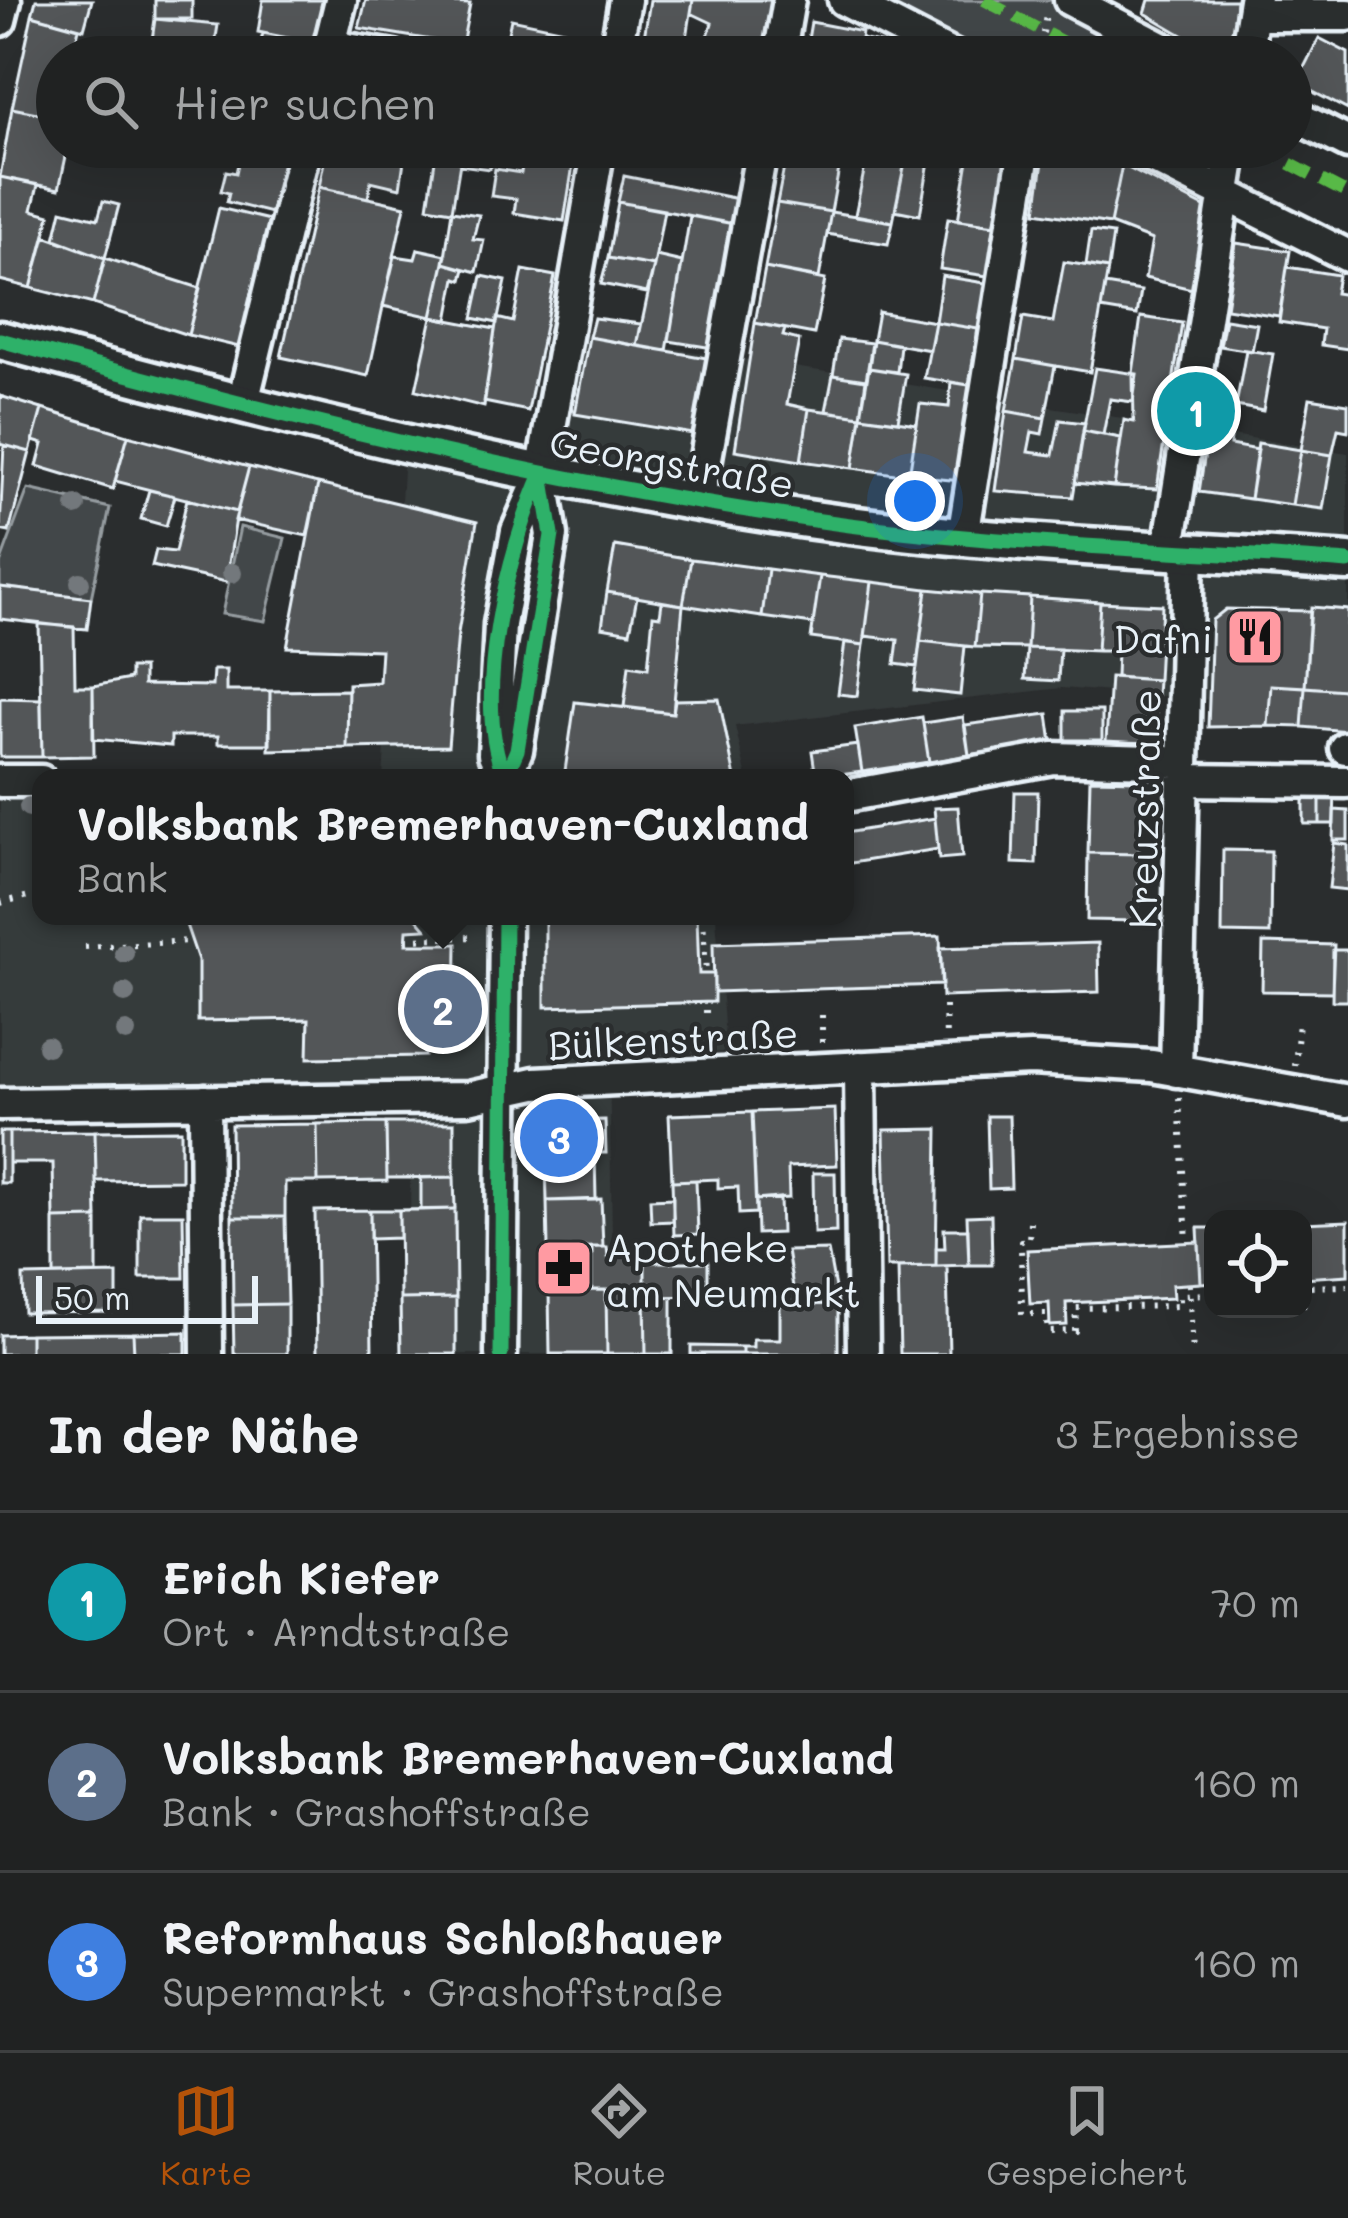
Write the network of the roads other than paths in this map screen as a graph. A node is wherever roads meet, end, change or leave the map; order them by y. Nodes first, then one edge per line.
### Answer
1 (5, 0) edge
2 (341, 0) edge
3 (625, 0) edge
4 (789, 0) edge
5 (844, 0) edge
6 (1070, 0) edge
7 (1254, 8) edge
8 (1348, 15) edge
9 (0, 20) edge
10 (333, 36) edge
11 (618, 36) edge
12 (782, 36) edge
13 (914, 36) edge
14 (1139, 36) edge
15 (1312, 125) edge
16 (1348, 143) edge
17 (300, 168) edge
18 (595, 168) edge
19 (759, 168) edge
20 (1022, 168) edge
21 (1174, 168) edge
22 (1229, 168) edge
23 (1225, 194) junction
24 (1348, 256) edge
25 (0, 340) edge
26 (242, 406) junction
27 (542, 474) junction
28 (698, 502) junction
29 (963, 537) junction
30 (1179, 549) junction
31 (1348, 562) edge
32 (509, 769) edge
33 (1183, 771) junction
34 (0, 781) edge
35 (32, 781) edge
36 (1346, 782) edge
37 (854, 794) edge
38 (505, 926) edge
39 (860, 1067) junction
40 (1176, 1071) junction
41 (505, 1091) junction
42 (205, 1101) junction
43 (1348, 1101) edge
44 (0, 1104) edge
45 (207, 1354) edge
46 (502, 1354) edge
47 (862, 1354) edge

1 - 9 street
2 - 10 street
3 - 11 street
4 - 12 street
5 - 13 street
6 - 14 street
7 - 8 street
15 - 16 street
17 - 26 street
18 - 27 street
19 - 28 street
20 - 29 street
21 - 23 street
22 - 23 street, Kreuzstraße
23 - 24 street
23 - 30 street, Kreuzstraße
25 - 26 main road, Georgstraße
26 - 27 main road, Georgstraße
27 - 28 main road, Georgstraße
27 - 32 street
28 - 29 main road, Georgstraße
29 - 30 main road, Georgstraße
30 - 31 main road, Georgstraße
30 - 33 street, Kreuzstraße
33 - 36 street
33 - 37 street
33 - 40 street, Kreuzstraße
34 - 35 street
38 - 41 street
39 - 40 street, Bülkenstraße
39 - 41 street, Bülkenstraße
39 - 47 street
40 - 43 street, Bülkenstraße
41 - 42 street, Bülkenstraße
41 - 46 street
42 - 44 street, Bülkenstraße
42 - 45 street

